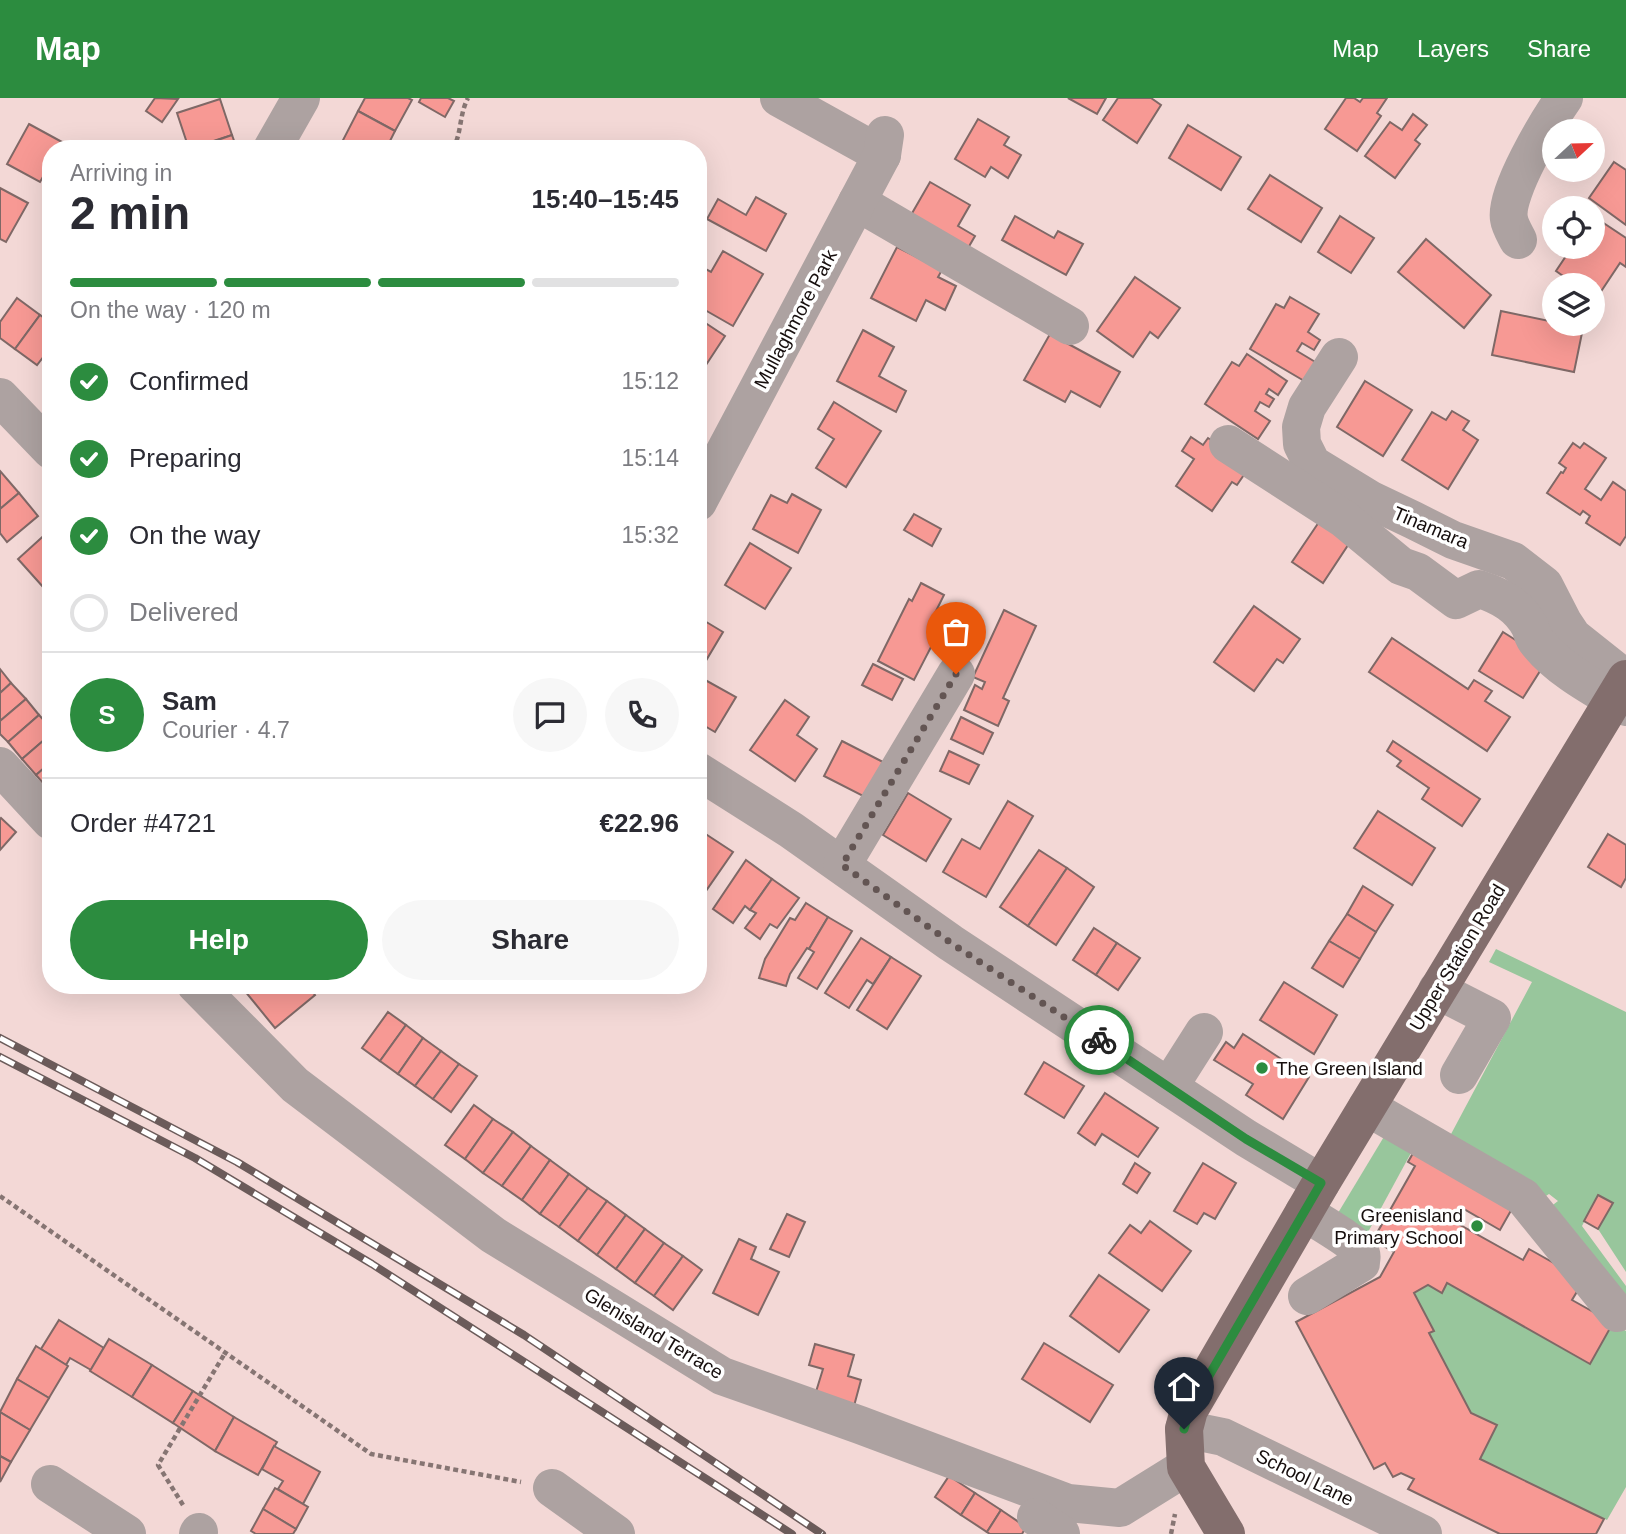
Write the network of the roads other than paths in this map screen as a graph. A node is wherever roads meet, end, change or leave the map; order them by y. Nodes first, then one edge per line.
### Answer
1 (779, 98) edge
2 (1564, 98) edge
3 (286, 103) edge
4 (275, 140) edge
5 (857, 202) junction
6 (1518, 240) dead end
7 (1070, 326) dead end
8 (1339, 357) dead end
9 (0, 397) edge
10 (42, 441) edge
11 (1228, 444) dead end
12 (707, 485) edge
13 (956, 674) dead end
14 (1622, 695) edge
15 (0, 766) edge
16 (707, 777) edge
17 (42, 811) edge
18 (842, 865) junction
19 (1437, 990) junction
20 (205, 994) edge
21 (1204, 1032) dead end
22 (1460, 1075) dead end
23 (1169, 1087) junction
24 (1367, 1107) junction
25 (1312, 1198) junction
26 (1307, 1296) dead end
27 (1617, 1313) dead end
28 (1184, 1429) junction
29 (1185, 1467) junction
30 (50, 1484) dead end
31 (552, 1488) road end
32 (1115, 1521) edge
33 (128, 1534) edge
34 (616, 1534) edge
35 (1226, 1534) edge
36 (1423, 1534) edge

1 - 5 street, Mullaghmore Park
2 - 6 street
3 - 4 street
5 - 7 street
5 - 12 street, Mullaghmore Park
8 - 14 street, Tinamara
9 - 10 street
11 - 14 street
13 - 18 street
14 - 19 main road, Upper Station Road
15 - 17 street
16 - 18 street
18 - 23 street
19 - 22 street
19 - 24 main road, Upper Station Road
20 - 32 street, Glenisland Terrace
21 - 23 street
23 - 25 street
24 - 25 main road, Upper Station Road
24 - 27 street
25 - 26 street
25 - 28 main road, Upper Station Road
28 - 29 main road, Upper Station Road
28 - 36 street, School Lane
29 - 32 street, Glenisland Terrace
29 - 35 main road, Upper Station Road
30 - 33 street
31 - 34 street

